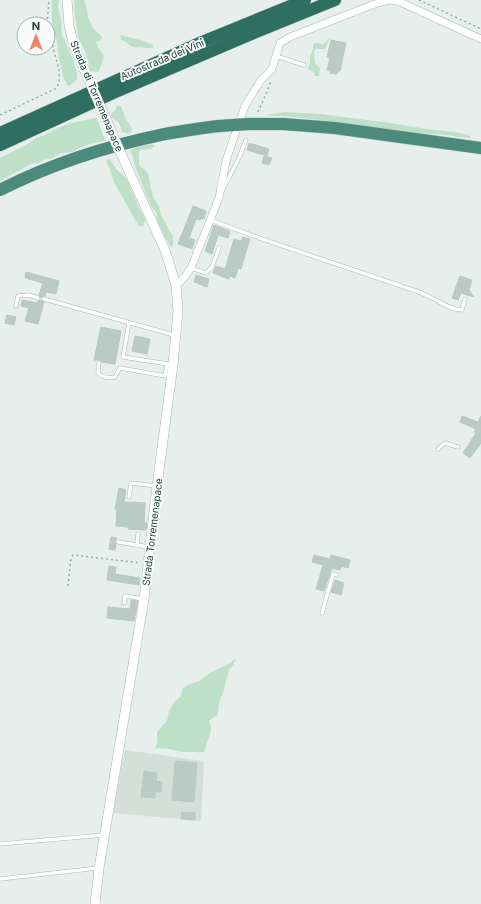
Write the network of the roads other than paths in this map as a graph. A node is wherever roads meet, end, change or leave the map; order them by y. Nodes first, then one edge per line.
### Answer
1 (67, 0) edge
2 (305, 0) edge
3 (335, 0) edge
4 (481, 39) edge
5 (276, 56) junction
6 (304, 65) dead end
7 (0, 133) edge
8 (246, 140) dead end
9 (0, 146) edge
10 (481, 148) edge
11 (127, 167) joint
12 (0, 190) edge
13 (219, 198) junction
14 (210, 220) junction
15 (219, 248) dead end
16 (191, 268) junction
17 (176, 285) junction
18 (38, 298) dead end
19 (44, 300) dead end
20 (465, 300) dead end
21 (16, 306) dead end
22 (129, 323) junction
23 (176, 336) junction
24 (99, 363) dead end
25 (170, 364) junction
26 (458, 447) dead end
27 (438, 450) dead end
28 (157, 486) junction
29 (129, 497) dead end
30 (138, 534) dead end
31 (118, 542) dead end
32 (137, 545) junction
33 (150, 547) junction
34 (337, 575) dead end
35 (144, 599) junction
36 (124, 603) dead end
37 (322, 614) dead end
38 (105, 835) junction
39 (0, 844) edge
40 (99, 868) junction
41 (0, 879) edge
42 (95, 904) edge

1 - 11 street, Strada di Torremenapace, bridge
2 - 7 highway, Autostrada dei Vini
3 - 9 highway, Autostrada dei Vini
4 - 5 street
5 - 6 lane
5 - 13 street
8 - 13 lane
10 - 12 highway, bridge
11 - 17 street, Strada Torremenapace
13 - 14 street
14 - 16 street
14 - 20 lane
15 - 16 lane
16 - 17 street
17 - 23 street, Strada Torremenapace
18 - 21 lane
19 - 22 lane
22 - 23 lane
22 - 25 lane
23 - 25 street, Strada Torremenapace
24 - 25 lane
25 - 28 street, Strada Torremenapace
26 - 27 lane
28 - 29 lane
28 - 33 street, Strada Torremenapace
30 - 32 lane
31 - 32 lane
32 - 33 lane
33 - 35 street, Strada Torremenapace
34 - 37 lane
35 - 36 lane
35 - 38 street, Strada Torremenapace
38 - 39 lane
38 - 40 street, Strada Torremenapace
40 - 41 lane
40 - 42 street, Strada Torremenapace

